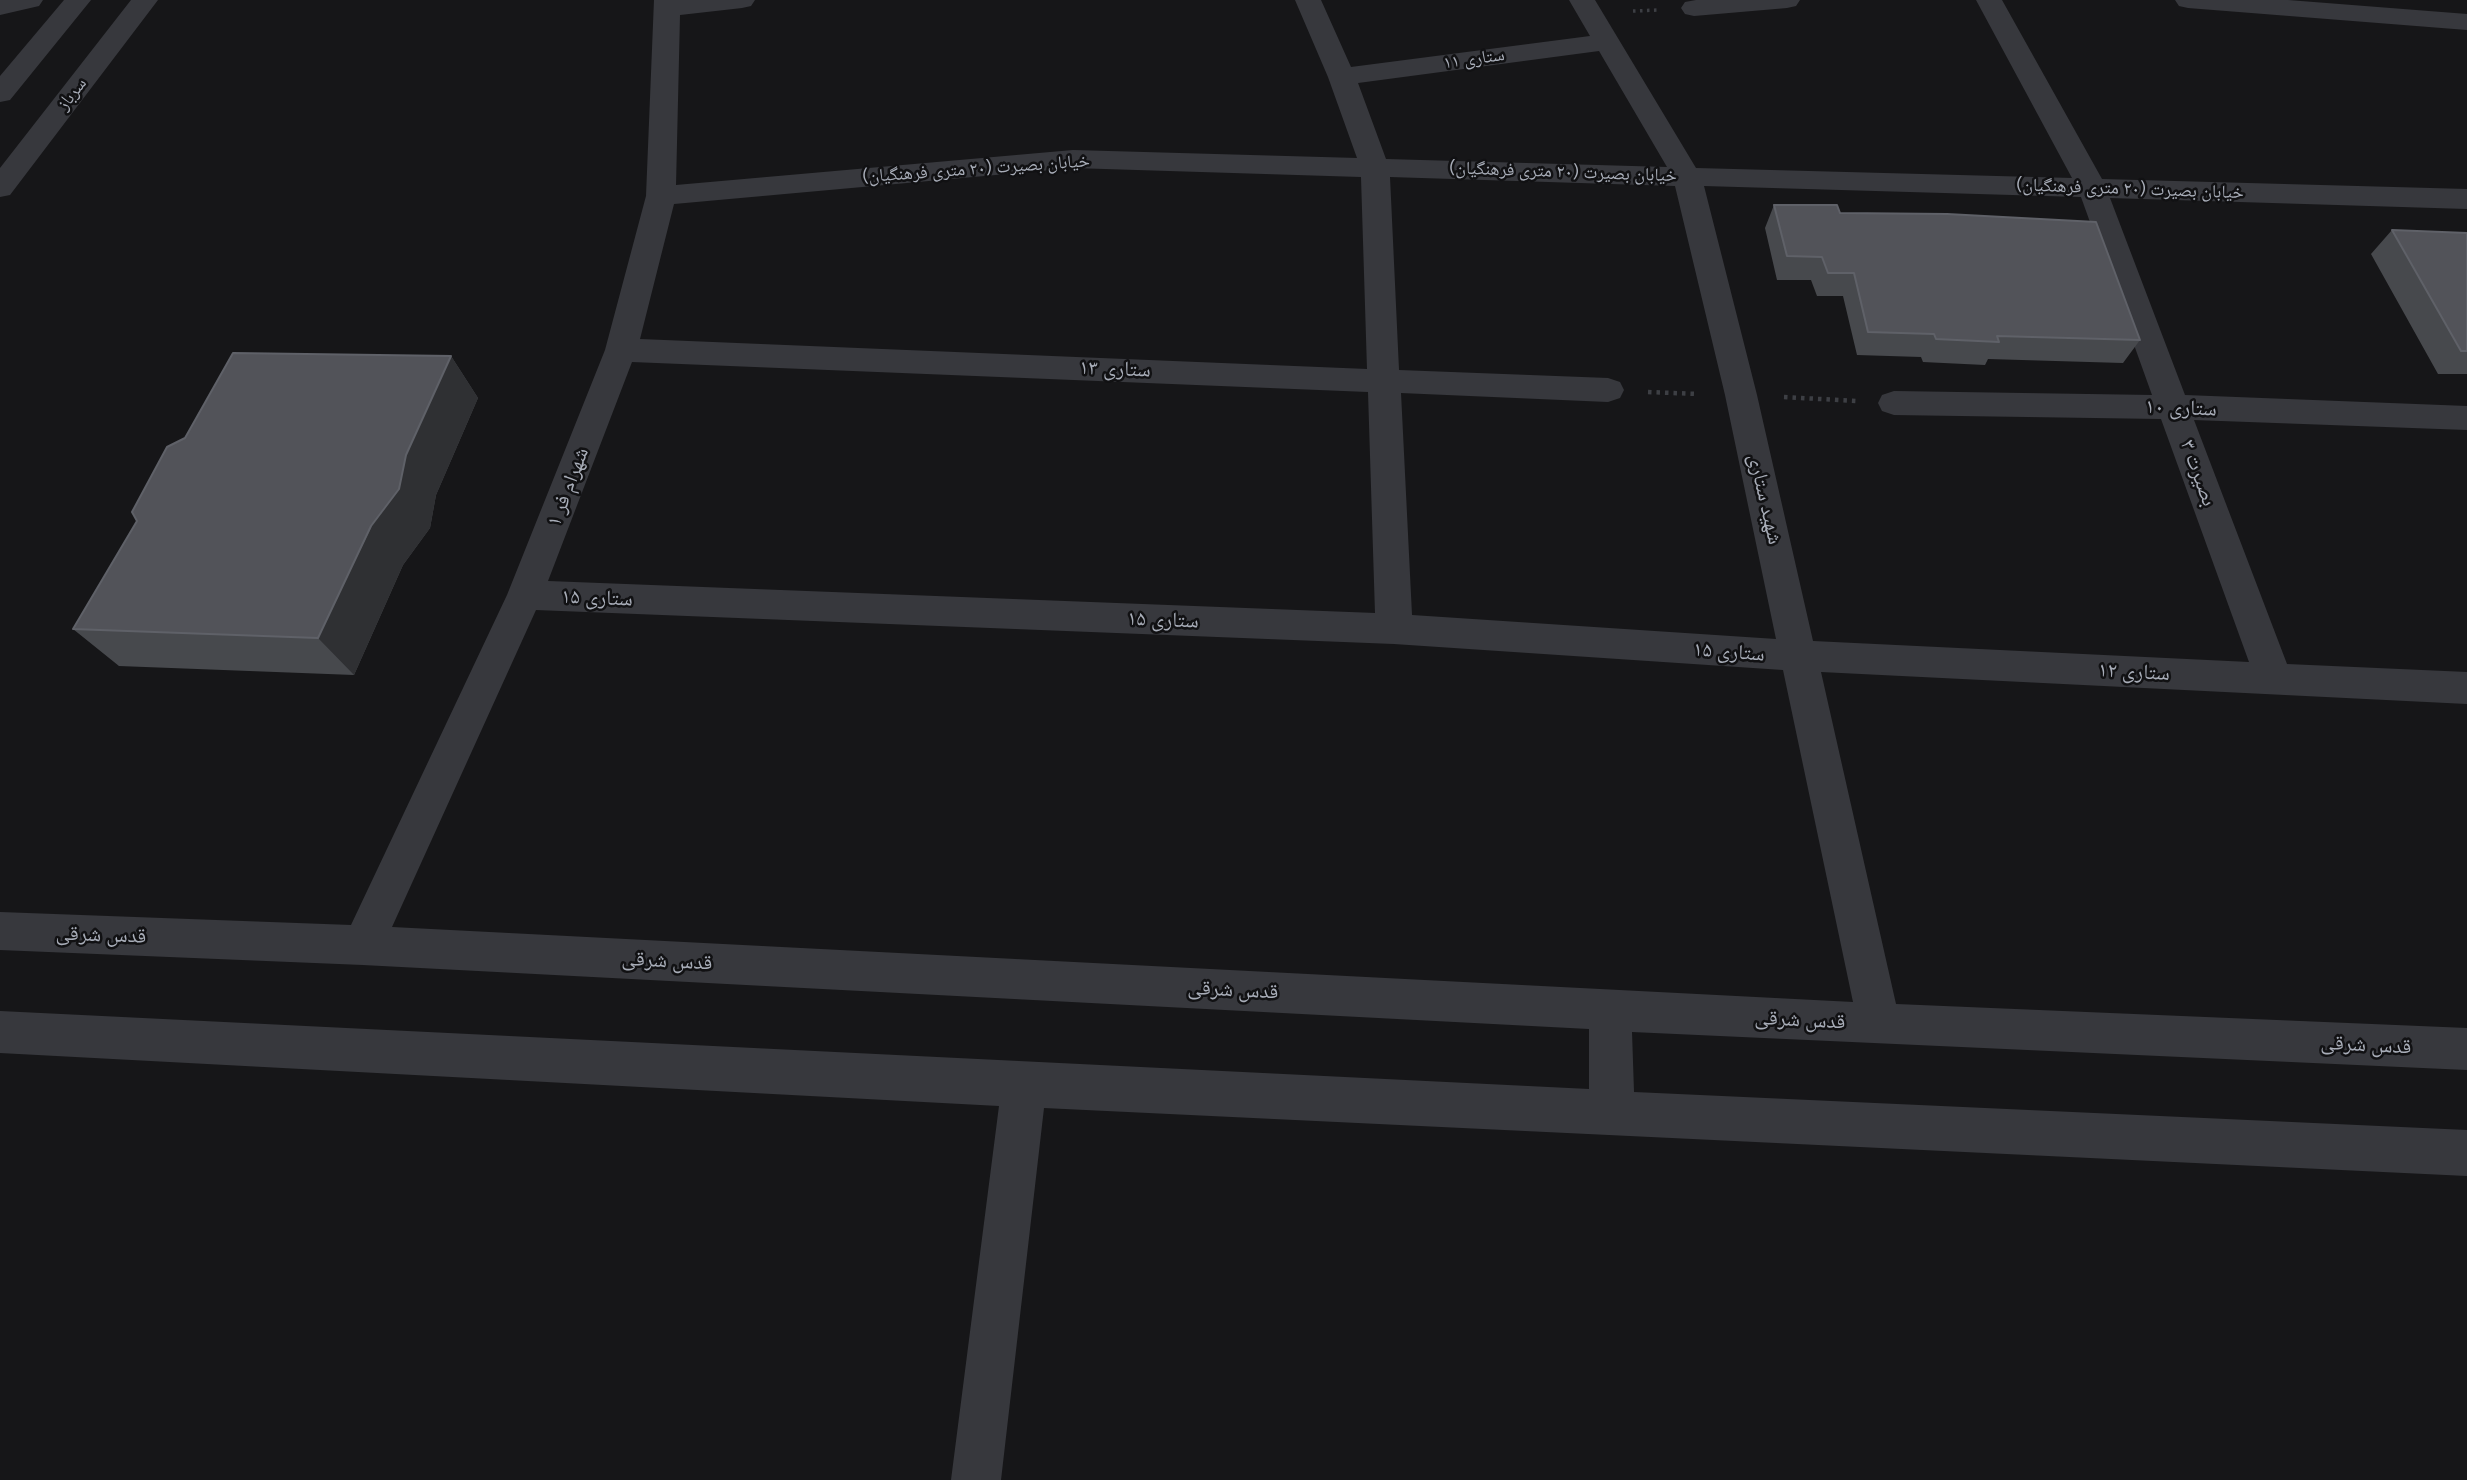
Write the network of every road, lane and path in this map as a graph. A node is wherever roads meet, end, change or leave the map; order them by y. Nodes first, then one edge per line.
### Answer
1 (30, 0) edge
2 (78, 0) edge
3 (145, 0) edge
4 (742, 0) edge
5 (1308, 0) edge
6 (1787, 0) edge
7 (1989, 0) edge
8 (2188, 0) edge
9 (2448, 0) edge
10 (667, 4) edge
11 (0, 7) edge
12 (1694, 8) joint
13 (1593, 18) edge
14 (2467, 19) edge
15 (1342, 77) junction
16 (0, 94) edge
17 (1375, 167) junction
18 (1686, 176) junction
19 (0, 188) edge
20 (2092, 188) junction
21 (661, 196) junction
22 (2467, 199) edge
23 (621, 350) junction
24 (1384, 379) junction
25 (1608, 390) dead end
26 (1894, 403) dead end
27 (2174, 407) junction
28 (2467, 418) edge
29 (526, 595) junction
30 (1394, 629) junction
31 (1800, 656) junction
32 (2274, 679) junction
33 (2467, 688) edge
34 (0, 931) edge
35 (363, 945) junction
36 (1610, 1010) junction
37 (1879, 1024) junction
38 (0, 1032) edge
39 (2467, 1049) edge
40 (1024, 1085) junction
41 (1612, 1113) junction
42 (2467, 1153) edge
43 (976, 1480) edge

1 - 11 street
2 - 16 street
3 - 19 street, سرباز
4 - 10 street
5 - 15 street
6 - 12 street
7 - 20 street, بصیرت ۳
8 - 14 street
9 - 14 street
10 - 21 street, شهرام فر ۱
12 - 13 path
13 - 15 street, ستاری ۱۱
13 - 18 street, شهید ستاری
15 - 17 street
17 - 18 street, خیابان بصیرت (۲۰ متری فرهنگیان)
17 - 21 street, خیابان بصیرت (۲۰ متری فرهنگیان)
17 - 24 street
18 - 20 street, خیابان بصیرت (۲۰ متری فرهنگیان)
18 - 31 street, شهید ستاری
20 - 22 street, خیابان بصیرت (۲۰ متری فرهنگیان)
20 - 27 street, بصیرت ۳
21 - 23 street, شهرام فر ۱
23 - 24 street, ستاری ۱۳
23 - 29 street, شهرام فر ۱
24 - 25 street, ستاری ۱۳
24 - 30 street
26 - 27 street, ستاری ۱۰
27 - 28 street, ستاری ۱۰
27 - 32 street, بصیرت ۳
29 - 30 street, ستاری ۱۵
29 - 35 street, شهرام فر ۱
30 - 31 street, ستاری ۱۵
31 - 32 street, ستاری ۱۲
31 - 37 street, شهید ستاری
32 - 33 street, ستاری ۱۲
34 - 35 street, قدس شرقی
35 - 36 street, قدس شرقی
36 - 37 street, قدس شرقی
36 - 41 street
37 - 39 street, قدس شرقی
38 - 40 street
40 - 41 street
40 - 43 street
41 - 42 street

